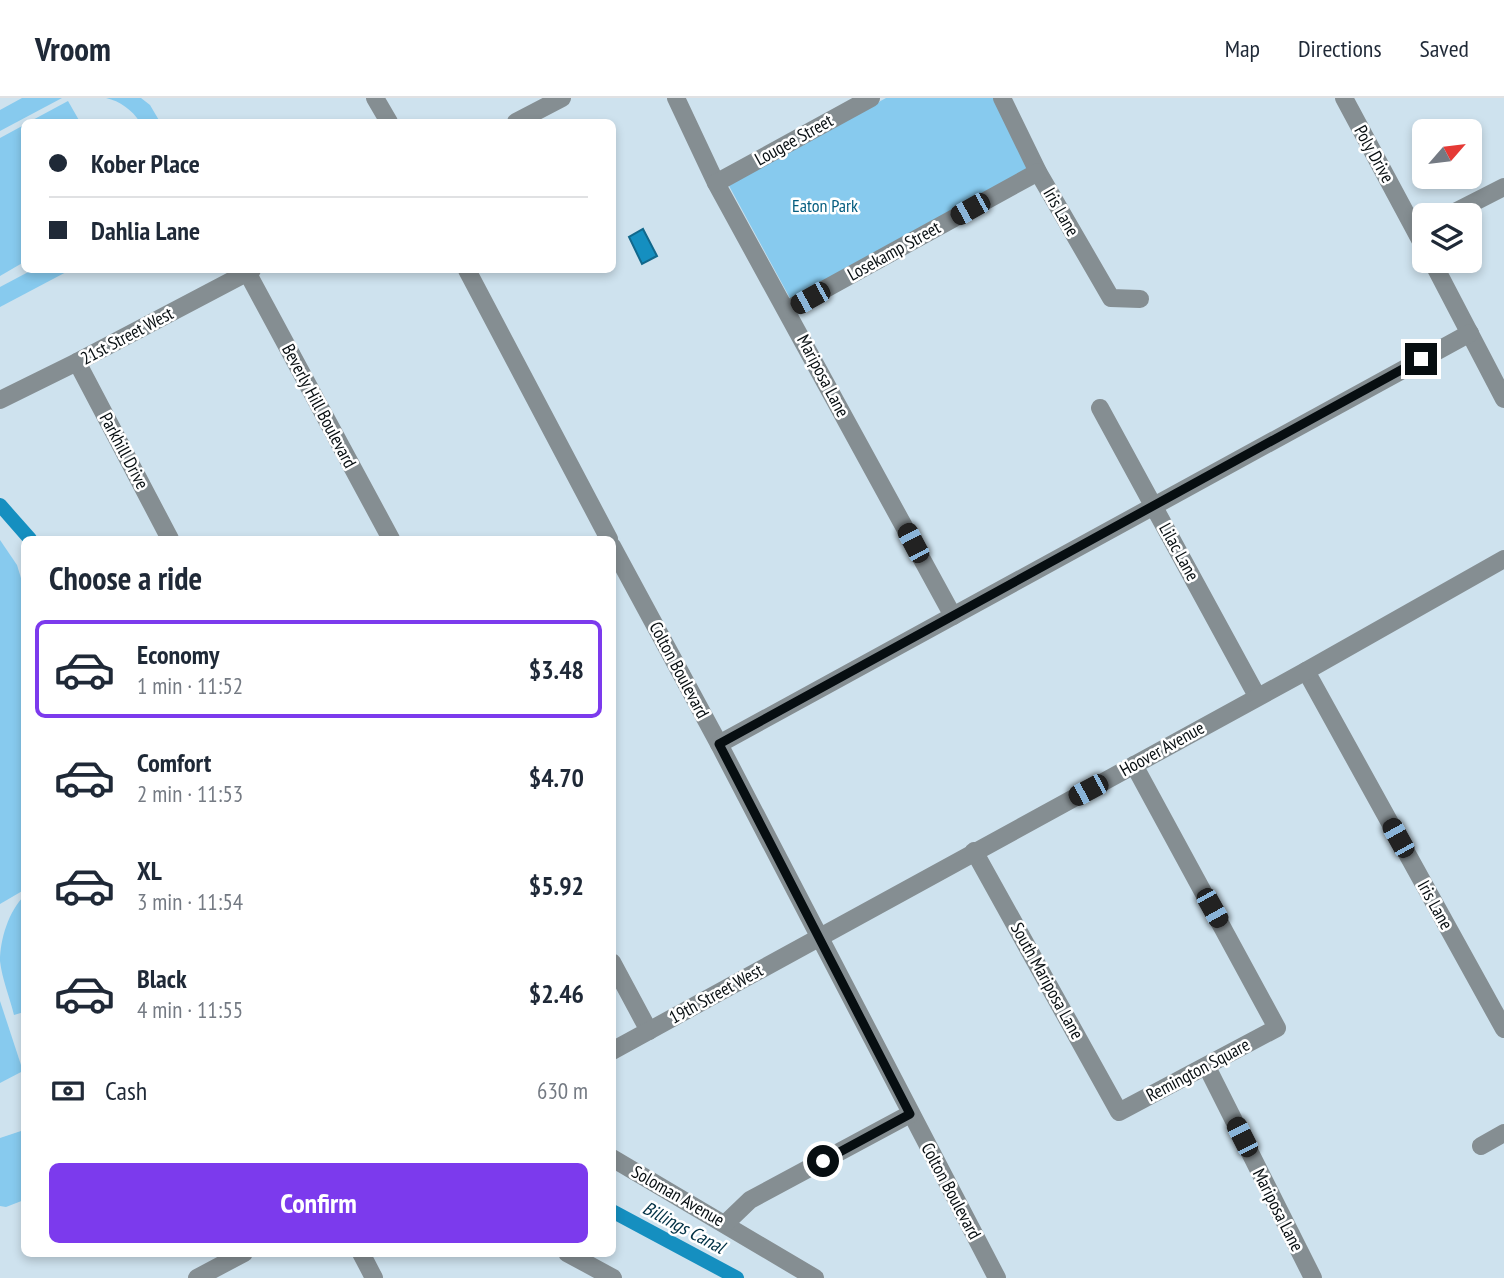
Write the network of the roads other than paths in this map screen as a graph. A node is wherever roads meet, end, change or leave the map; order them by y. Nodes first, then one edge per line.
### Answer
1 (375, 98) edge
2 (562, 98) edge
3 (676, 98) edge
4 (871, 98) edge
5 (1002, 98) edge
6 (1343, 98) edge
7 (386, 119) edge
8 (522, 119) edge
9 (1038, 172) junction
10 (716, 183) junction
11 (1504, 187) edge
12 (1473, 203) edge
13 (1412, 219) edge
14 (246, 273) edge
15 (251, 273) edge
16 (469, 273) edge
17 (1438, 273) edge
18 (1140, 299) dead end
19 (787, 310) junction
20 (1470, 333) junction
21 (77, 362) junction
22 (1502, 390) edge
23 (0, 400) edge
24 (1100, 408) dead end
25 (1154, 506) junction
26 (168, 536) edge
27 (389, 536) edge
28 (607, 536) edge
29 (616, 557) edge
30 (1504, 559) edge
31 (953, 616) junction
32 (1306, 671) junction
33 (1257, 696) junction
34 (719, 744) junction
35 (1134, 765) junction
36 (974, 851) junction
37 (820, 938) junction
38 (616, 969) edge
39 (1504, 1029) edge
40 (649, 1031) junction
41 (616, 1049) edge
42 (1207, 1067) junction
43 (1119, 1112) joint
44 (910, 1114) junction
45 (1504, 1133) edge
46 (1481, 1146) dead end
47 (616, 1160) edge
48 (726, 1223) junction
49 (236, 1257) edge
50 (363, 1257) edge
51 (574, 1257) edge
52 (197, 1278) edge
53 (374, 1278) edge
54 (612, 1278) edge
55 (815, 1278) edge
56 (997, 1278) edge
57 (1312, 1278) edge

1 - 7 street
2 - 8 street
3 - 10 street, Mariposa Lane
4 - 10 street, Lougee Street
5 - 9 street, Iris Lane
6 - 13 street, Poly Drive
9 - 18 street, Iris Lane
9 - 19 street, Losekamp Street
10 - 19 street, Mariposa Lane
11 - 12 street
14 - 21 street, 21st Street West
15 - 27 street, Beverly Hill Boulevard
16 - 28 street
17 - 20 street
19 - 31 street, Mariposa Lane
20 - 22 street
20 - 25 street
21 - 23 street, 21st Street West
21 - 26 street, Parkhill Drive
24 - 25 street, Lilac Lane
25 - 31 street
25 - 33 street, Lilac Lane
29 - 34 street, Colton Boulevard
30 - 32 street, Hoover Avenue
31 - 34 street
32 - 33 street, Hoover Avenue
32 - 39 street, Iris Lane
33 - 35 street, Hoover Avenue
34 - 37 street, Colton Boulevard
35 - 36 street, Hoover Avenue
35 - 42 street, Remington Square
36 - 37 street, Hoover Avenue
36 - 43 street, South Mariposa Lane
37 - 40 street, 19th Street West
37 - 44 street, Colton Boulevard
38 - 40 street
40 - 41 street, 19th Street West
42 - 43 street, Remington Square
42 - 57 street, Mariposa Lane
44 - 48 street
44 - 56 street, Colton Boulevard
45 - 46 street
47 - 48 street, Soloman Avenue
48 - 55 street, Soloman Avenue
49 - 52 street
50 - 53 street
51 - 54 street

